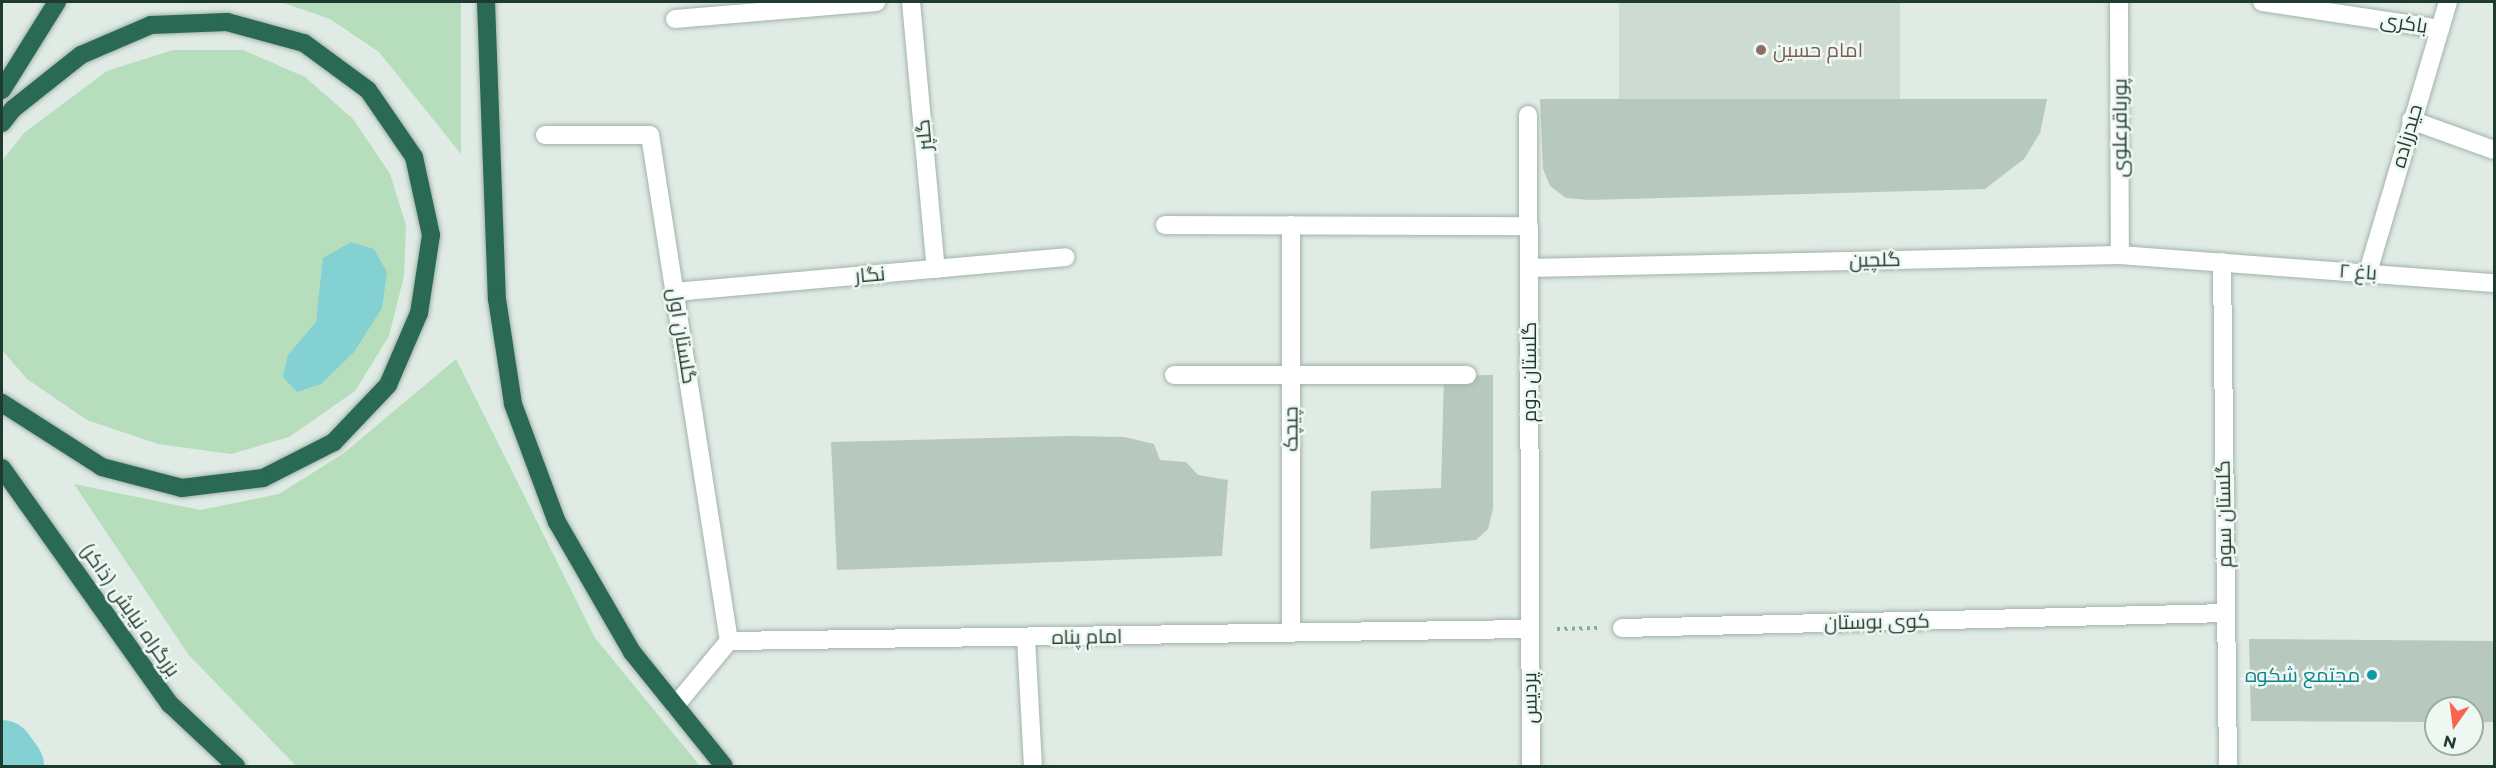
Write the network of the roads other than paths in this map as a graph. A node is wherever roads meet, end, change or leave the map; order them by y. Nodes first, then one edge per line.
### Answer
1 (57, 2) edge
2 (486, 2) edge
3 (876, 2) edge
4 (911, 2) edge
5 (2119, 2) edge
6 (2262, 2) edge
7 (2448, 2) edge
8 (675, 19) dead end
9 (2440, 29) junction
10 (2, 90) edge
11 (1528, 115) dead end
12 (2411, 120) junction
13 (2, 123) edge
14 (545, 135) dead end
15 (2494, 150) edge
16 (1165, 225) dead end
17 (1291, 225) junction
18 (1529, 226) junction
19 (2120, 255) junction
20 (1065, 258) dead end
21 (2222, 262) junction
22 (1529, 268) junction
23 (936, 269) junction
24 (2368, 272) junction
25 (2494, 283) edge
26 (675, 292) junction
27 (1174, 375) dead end
28 (1291, 375) junction
29 (1467, 375) dead end
30 (2, 403) edge
31 (2, 468) edge
32 (2225, 613) junction
33 (1622, 628) road end
34 (1529, 629) junction
35 (1291, 632) junction
36 (1026, 638) junction
37 (729, 641) junction
38 (675, 706) junction
39 (236, 766) edge
40 (724, 766) edge
41 (1033, 766) edge
42 (1531, 766) edge
43 (2228, 766) edge

1 - 10 highway
2 - 38 highway
3 - 8 street
4 - 23 street, گلپر
5 - 19 street, پورباقرعلوی
6 - 9 street, باکری
7 - 9 street, حیدرزاده
9 - 12 street, حیدرزاده
11 - 18 street, گلستان دوم
12 - 15 street
12 - 24 street, حیدرزاده
13 - 30 highway
14 - 26 street, گلستان اول
16 - 17 street
17 - 18 street
17 - 28 street, چیچک
18 - 22 street, گلستان دوم
19 - 21 street, گلچین
19 - 22 street, گلچین
20 - 23 street, نگار
21 - 24 street, باغ ۲
21 - 32 street, گلستان سوم
22 - 34 street, گلستان دوم
23 - 26 street, نگار
24 - 25 street, باغ ۲
26 - 37 street, گلستان اول
27 - 28 street
28 - 29 street
28 - 35 street, چیچک
31 - 39 highway, بزرگراه نیایش (ذاکر)
32 - 33 street, کوی بوستان
32 - 43 street, گلستان سوم
34 - 35 street, امام پناه
34 - 42 street, پردیس
35 - 36 street, امام پناه
36 - 37 street, امام پناه
36 - 41 street
37 - 38 street
38 - 40 highway

